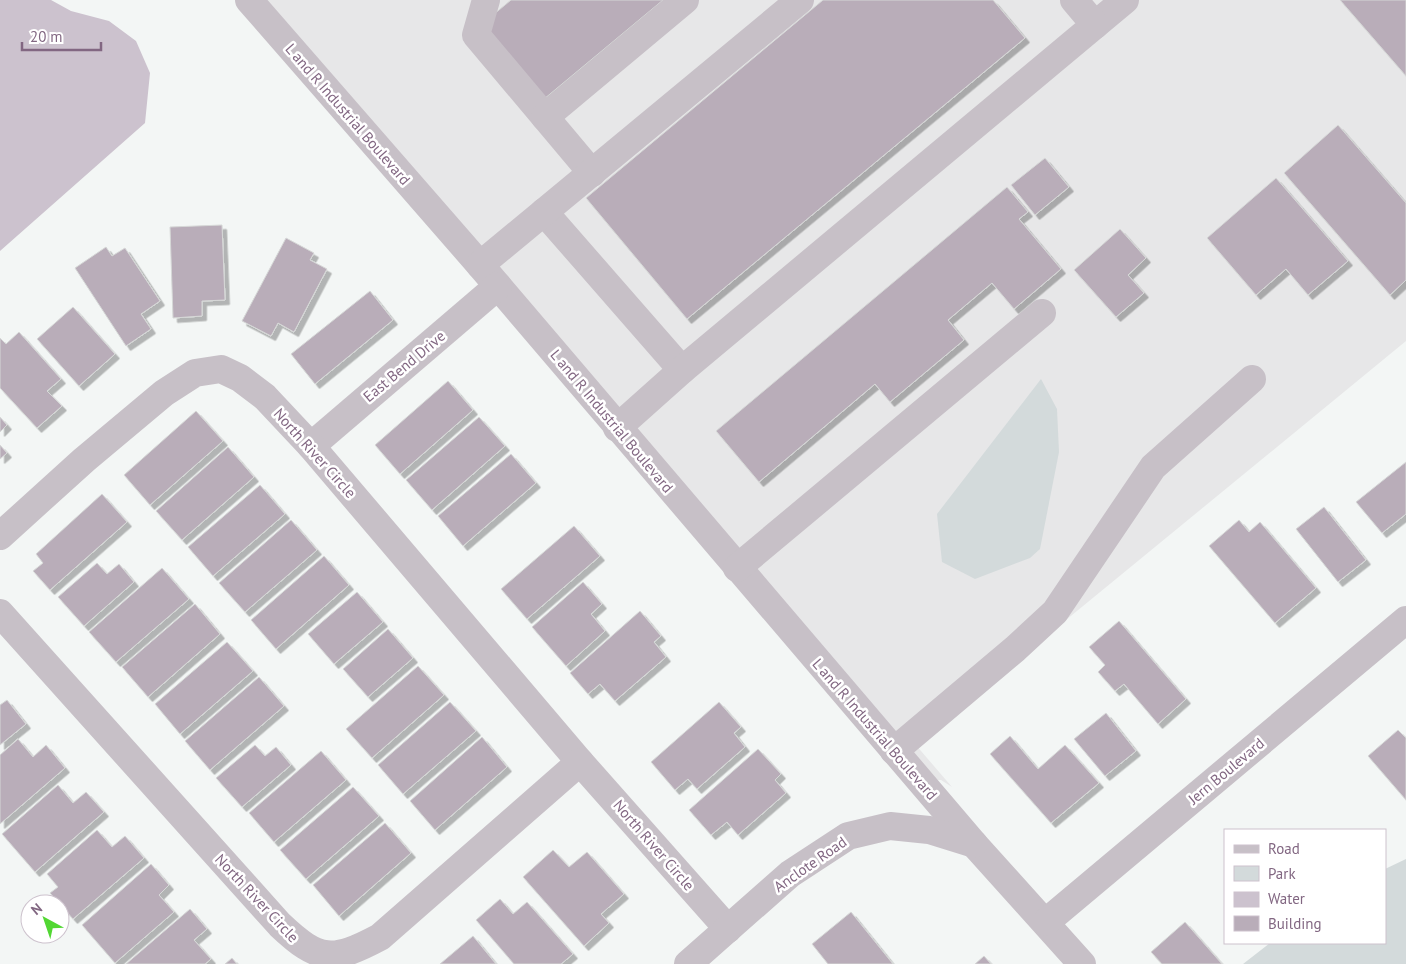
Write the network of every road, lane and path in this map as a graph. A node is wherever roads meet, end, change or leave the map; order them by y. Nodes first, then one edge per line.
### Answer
1 (248, 0) edge
2 (486, 0) edge
3 (685, 0) edge
4 (800, 0) edge
5 (1074, 0) edge
6 (1125, 0) edge
7 (1095, 25) junction
8 (545, 117) junction
9 (592, 174) junction
10 (544, 212) junction
11 (480, 265) junction
12 (498, 286) junction
13 (1042, 313) dead end
14 (682, 370) junction
15 (1252, 379) dead end
16 (617, 428) junction
17 (311, 446) junction
18 (0, 536) edge
19 (737, 568) junction
20 (0, 612) edge
21 (1406, 620) edge
22 (894, 751) junction
23 (580, 762) junction
24 (974, 844) junction
25 (1046, 922) junction
26 (728, 929) junction
27 (688, 964) edge
28 (1082, 964) edge

1 - 11 street, L and R Industrial Boulevard
2 - 8 street
3 - 8 street
4 - 9 street
5 - 7 street
6 - 7 street
7 - 14 street
8 - 9 street
9 - 10 street
10 - 11 street
10 - 14 street
11 - 12 street, L and R Industrial Boulevard
12 - 16 street, L and R Industrial Boulevard
12 - 17 street, East Bend Drive
13 - 19 street
14 - 16 street
15 - 22 street
16 - 19 street, L and R Industrial Boulevard
17 - 18 street, North River Circle
17 - 23 street, North River Circle
19 - 22 street, L and R Industrial Boulevard
20 - 23 street, North River Circle
21 - 25 street, Jern Boulevard
22 - 24 street, L and R Industrial Boulevard
23 - 26 street, North River Circle
24 - 25 street
24 - 26 street, Anclote Road
25 - 28 street
26 - 27 street, Anclote Road

